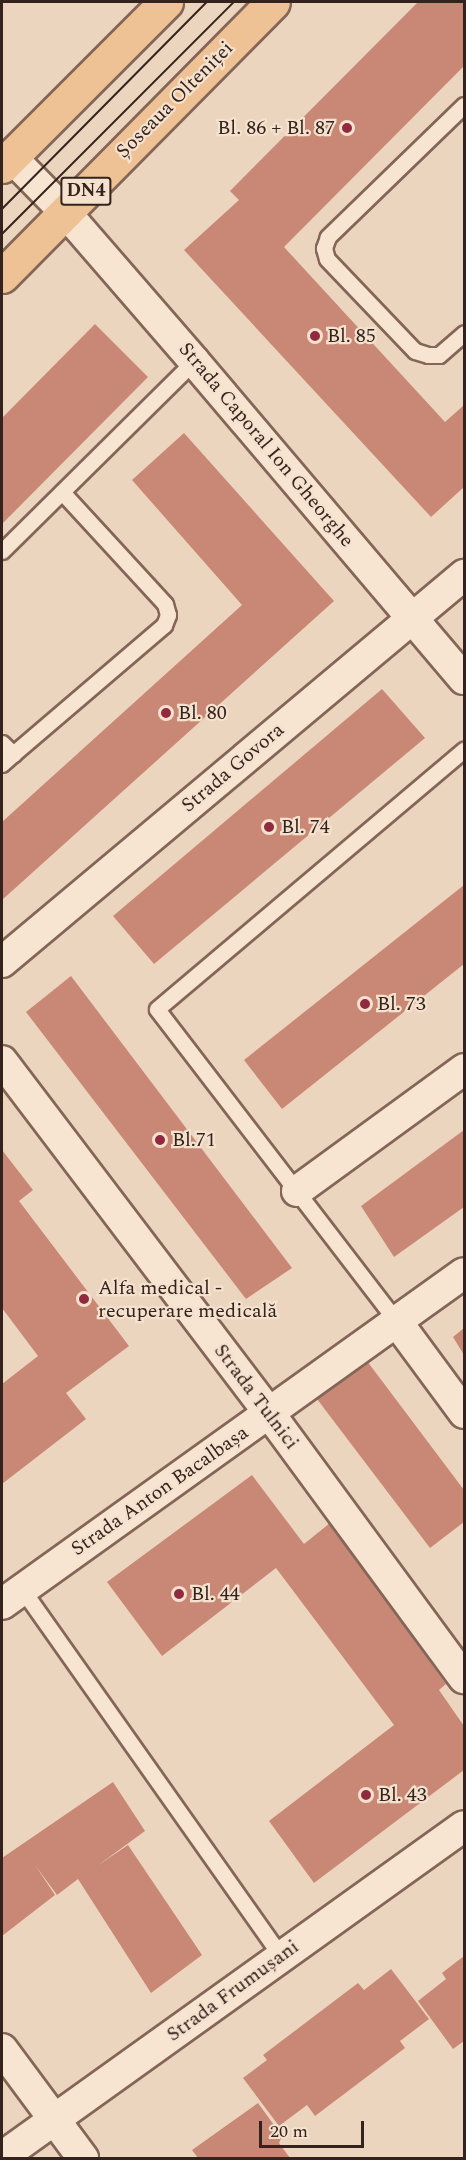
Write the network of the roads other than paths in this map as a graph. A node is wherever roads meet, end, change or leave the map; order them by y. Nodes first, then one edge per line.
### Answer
1 (166, 2) edge
2 (273, 2) edge
3 (465, 105) edge
4 (6, 162) edge
5 (64, 212) junction
6 (2, 276) edge
7 (465, 333) edge
8 (194, 360) junction
9 (62, 492) junction
10 (2, 551) edge
11 (465, 575) edge
12 (413, 618) junction
13 (465, 679) edge
14 (465, 750) edge
15 (5, 754) edge
16 (2, 962) edge
17 (2, 1061) edge
18 (465, 1069) edge
19 (297, 1191) junction
20 (465, 1274) edge
21 (397, 1322) junction
22 (269, 1413) junction
23 (465, 1413) edge
24 (12, 1597) edge
25 (465, 1678) edge
26 (465, 1826) edge
27 (281, 1956) junction
28 (2, 2049) edge
29 (54, 2120) junction
30 (2, 2157) edge
31 (83, 2158) edge

1 - 4 main road
2 - 5 main road, Șoseaua Olteniței / DN4
3 - 7 lane
4 - 5 street, Strada Caporal Ion Gheorghe
5 - 6 main road, Șoseaua Olteniței / DN4
5 - 8 street, Strada Caporal Ion Gheorghe
8 - 9 lane
8 - 12 street, Strada Caporal Ion Gheorghe
9 - 10 lane
9 - 15 lane
11 - 12 street, Strada Govora
12 - 13 street, Strada Caporal Ion Gheorghe
12 - 16 street, Strada Govora
14 - 19 lane
17 - 22 street, Strada Tulnici
18 - 19 street
19 - 21 lane
20 - 21 street, Strada Anton Bacalbașa
21 - 22 street, Strada Anton Bacalbașa
21 - 23 street
22 - 24 street, Strada Anton Bacalbașa
22 - 25 street, Strada Tulnici
24 - 27 lane
26 - 27 street, Strada Frumușani
27 - 29 street, Strada Frumușani
28 - 29 street
29 - 30 street, Strada Frumușani
29 - 31 street

